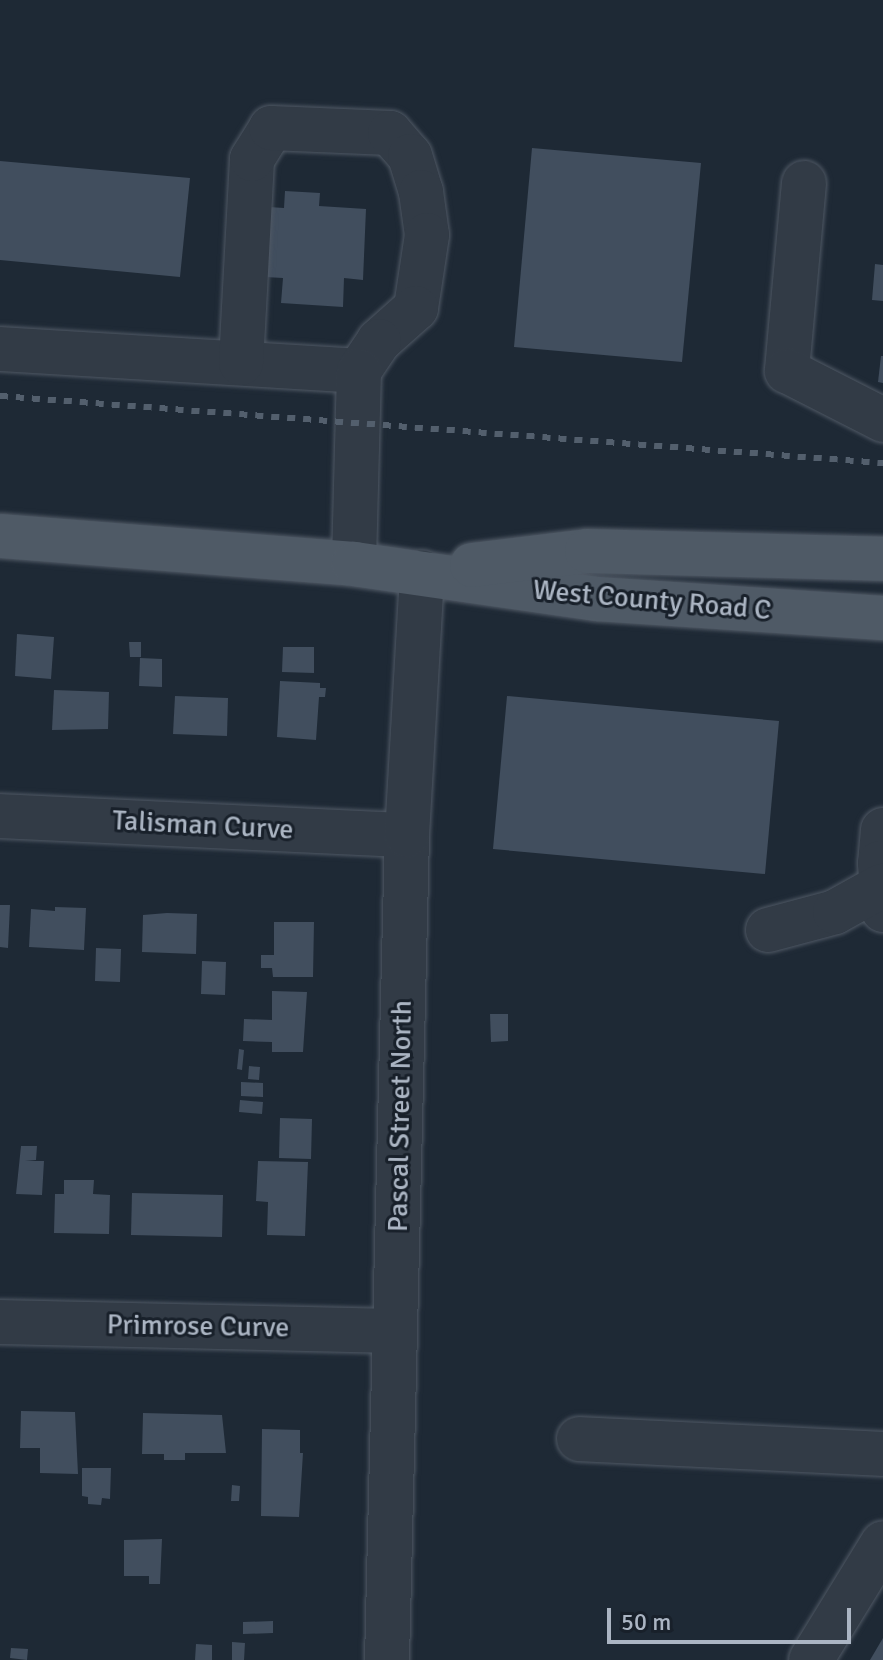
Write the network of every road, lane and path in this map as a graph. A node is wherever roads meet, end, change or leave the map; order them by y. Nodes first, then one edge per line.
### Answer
1 (804, 183) dead end
2 (0, 349) edge
3 (241, 363) junction
4 (359, 371) junction
5 (883, 420) edge
6 (0, 536) edge
7 (883, 559) edge
8 (354, 564) junction
9 (422, 572) junction
10 (883, 618) edge
11 (0, 816) edge
12 (883, 830) edge
13 (407, 835) junction
14 (882, 898) edge
15 (768, 930) dead end
16 (0, 1322) edge
17 (395, 1331) junction
18 (579, 1439) dead end
19 (883, 1454) edge
20 (883, 1543) edge
21 (387, 1660) edge
22 (811, 1660) edge

1 - 5 street
2 - 3 street
3 - 4 street
3 - 4 street
4 - 8 street
6 - 8 main road, West County Road C
7 - 9 main road, West County Road C
8 - 9 main road, West County Road C
9 - 10 main road, West County Road C
9 - 13 street, Pascal Street North
11 - 13 street, Talisman Curve
12 - 14 street
13 - 17 street, Pascal Street North
14 - 15 street
16 - 17 street, Primrose Curve
17 - 21 street, Pascal Street North
18 - 19 street
20 - 22 street

